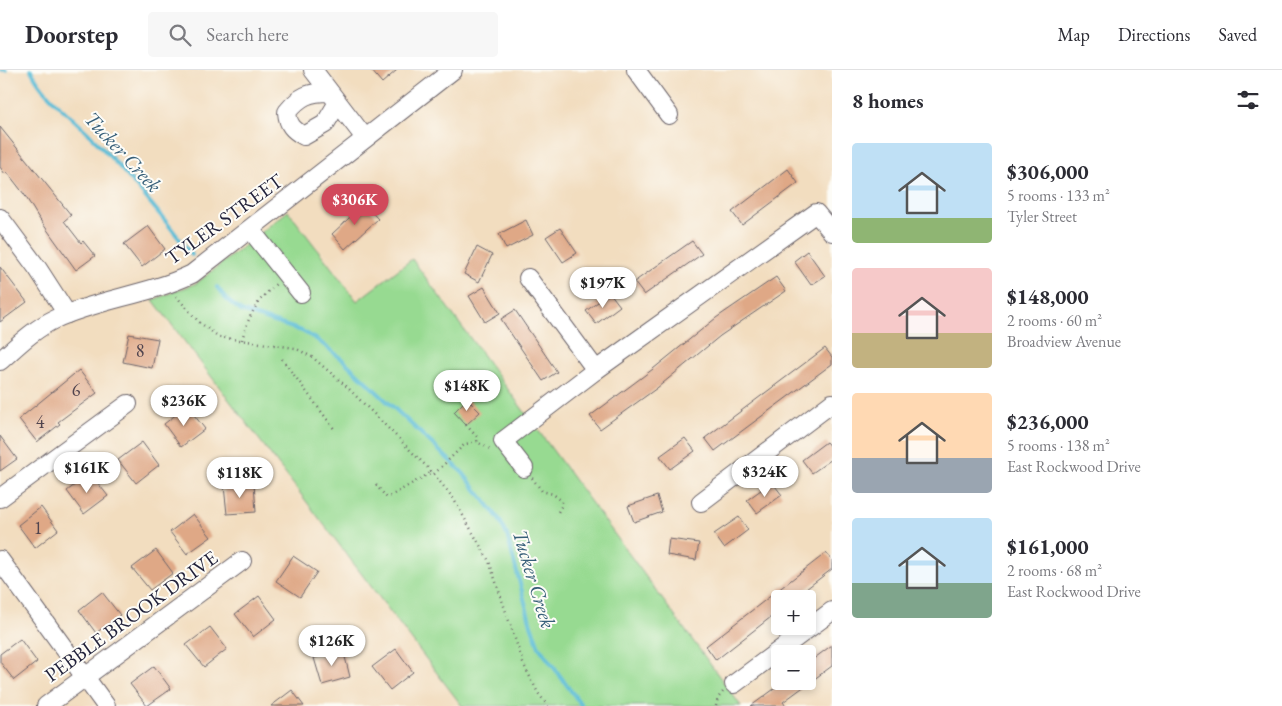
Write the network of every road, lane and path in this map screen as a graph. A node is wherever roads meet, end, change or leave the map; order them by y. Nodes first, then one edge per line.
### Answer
1 (313, 70) edge
2 (636, 70) edge
3 (447, 72) edge
4 (669, 115) dead end
5 (365, 138) junction
6 (0, 218) edge
7 (250, 229) junction
8 (832, 232) edge
9 (528, 278) dead end
10 (273, 287) dead end
11 (301, 293) dead end
12 (175, 295) dead end
13 (67, 314) junction
14 (242, 340) junction
15 (282, 360) dead end
16 (0, 361) edge
17 (596, 370) junction
18 (832, 403) edge
19 (128, 404) dead end
20 (466, 425) dead end
21 (335, 430) dead end
22 (433, 473) junction
23 (528, 473) joint
24 (376, 486) dead end
25 (0, 498) edge
26 (701, 502) dead end
27 (558, 512) dead end
28 (0, 560) edge
29 (242, 561) dead end
30 (832, 611) edge
31 (85, 677) junction
32 (729, 687) joint
33 (46, 706) edge
34 (106, 706) edge
35 (548, 706) edge
36 (716, 706) edge

1 - 5 street
2 - 4 street
3 - 5 street, TYLER STREET
5 - 7 street, TYLER STREET
6 - 13 street
7 - 11 street
7 - 13 street, TYLER STREET
8 - 17 street
9 - 17 street
10 - 14 path
12 - 14 path
13 - 16 street, TYLER STREET
14 - 22 path
15 - 21 path
17 - 23 street
18 - 26 street
19 - 25 street
20 - 22 path
22 - 24 path
22 - 35 path
23 - 27 path
28 - 31 street
29 - 31 street, PEBBLE BROOK DRIVE
30 - 32 street
31 - 33 street, PEBBLE BROOK DRIVE
31 - 34 street
32 - 36 path

